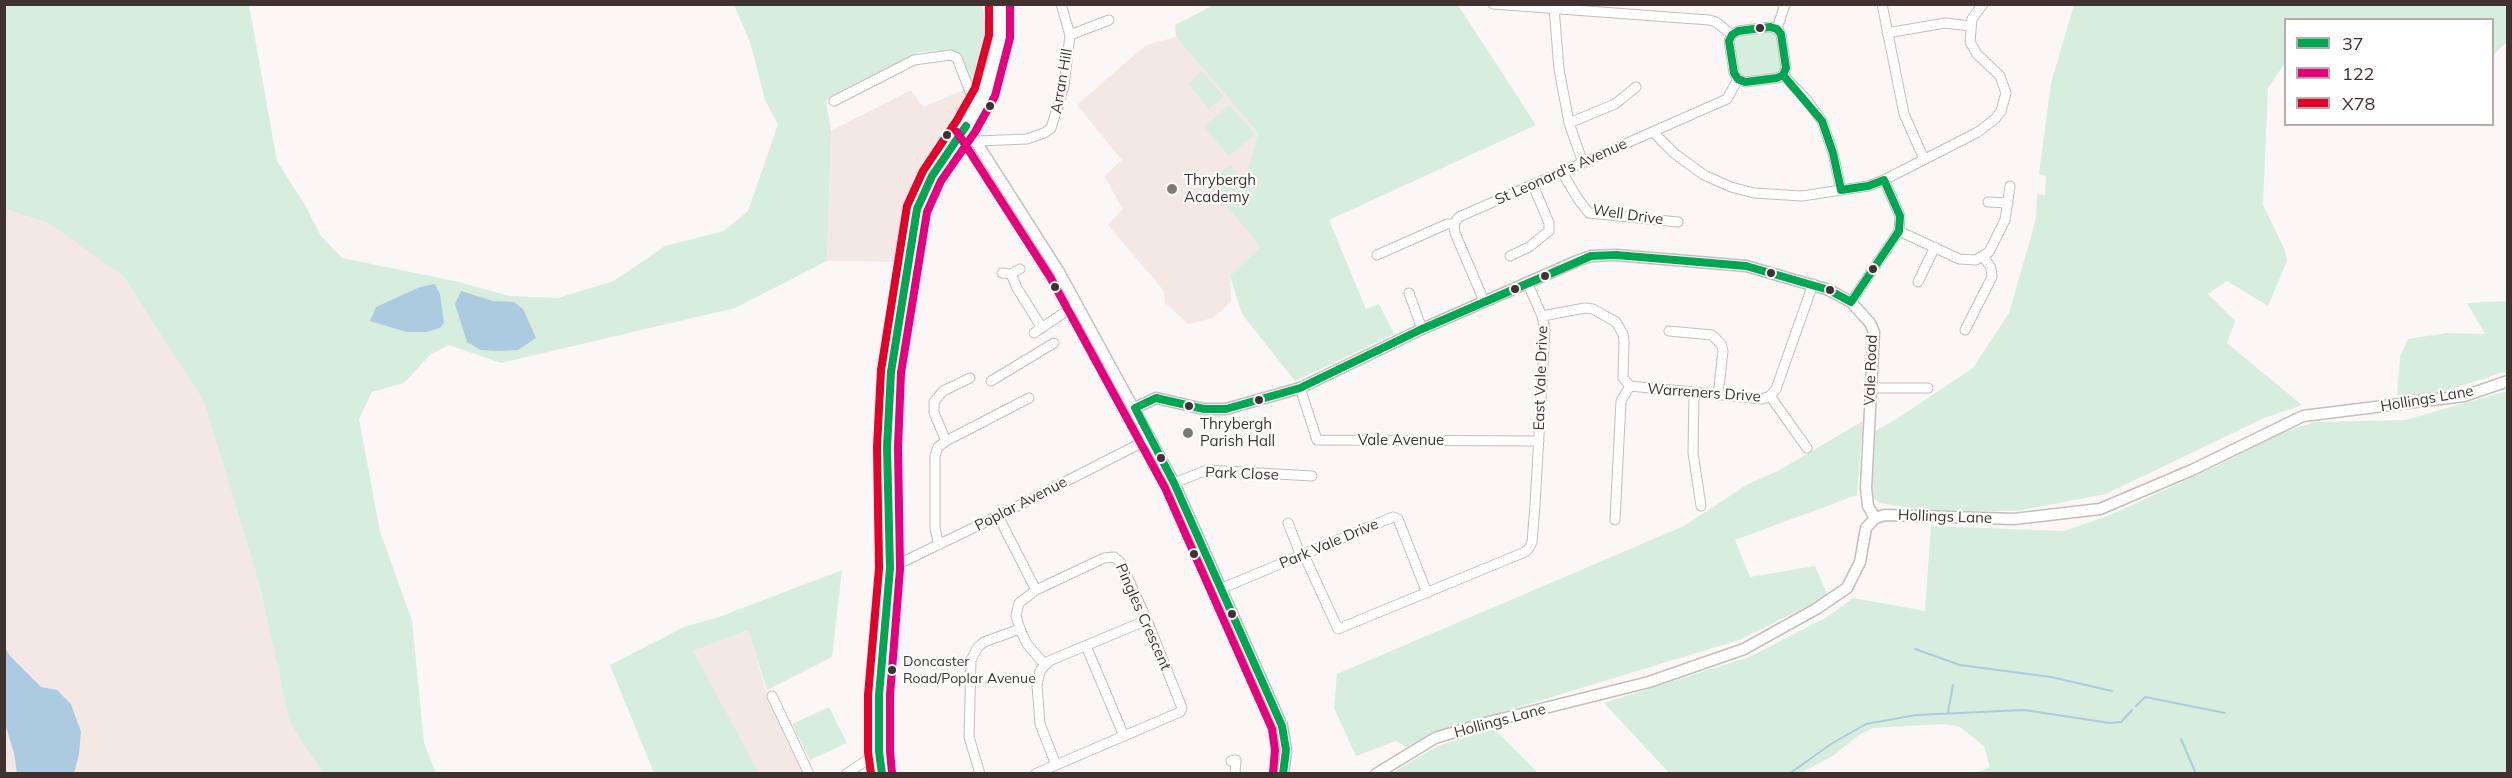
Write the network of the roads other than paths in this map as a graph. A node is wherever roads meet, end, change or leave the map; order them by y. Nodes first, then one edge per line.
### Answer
1 (999, 4) edge
2 (1061, 4) edge
3 (1493, 4) edge
4 (1785, 4) edge
5 (1882, 4) edge
6 (1983, 4) edge
7 (1526, 5) edge
8 (1554, 8) junction
9 (1628, 9) edge
10 (1109, 20) dead end
11 (1970, 26) junction
12 (1777, 29) junction
13 (1887, 33) junction
14 (1070, 35) junction
15 (1732, 35) junction
16 (1783, 75) junction
17 (1738, 79) junction
18 (1636, 87) dead end
19 (972, 97) dead end
20 (834, 101) dead end
21 (1569, 123) junction
22 (966, 126) junction
23 (1653, 132) junction
24 (977, 141) junction
25 (1924, 159) junction
26 (1583, 163) junction
27 (1562, 172) junction
28 (1884, 180) junction
29 (1533, 185) junction
30 (2010, 186) dead end
31 (1841, 190) junction
32 (1988, 202) dead end
33 (2008, 203) junction
34 (1678, 222) dead end
35 (1454, 224) junction
36 (1899, 231) junction
37 (1935, 247) junction
38 (1377, 255) dead end
39 (1509, 256) dead end
40 (1984, 256) junction
41 (1011, 272) dead end
42 (1527, 282) junction
43 (1918, 282) dead end
44 (1813, 284) junction
45 (1409, 293) dead end
46 (1484, 301) junction
47 (1851, 302) junction
48 (1077, 304) junction
49 (1542, 316) junction
50 (1422, 329) junction
51 (1038, 330) junction
52 (1965, 330) dead end
53 (1669, 331) dead end
54 (970, 378) dead end
55 (991, 381) dead end
56 (2508, 381) edge
57 (1630, 387) junction
58 (1300, 388) junction
59 (1871, 388) junction
60 (1928, 388) dead end
61 (1694, 393) junction
62 (1718, 395) junction
63 (1770, 396) junction
64 (1029, 398) dead end
65 (1135, 408) junction
66 (1151, 438) junction
67 (946, 441) junction
68 (1539, 441) junction
69 (1807, 448) dead end
70 (1312, 477) dead end
71 (1174, 483) junction
72 (1701, 507) dead end
73 (998, 516) junction
74 (1875, 518) junction
75 (1615, 520) dead end
76 (1288, 523) dead end
77 (939, 545) junction
78 (1303, 556) junction
79 (890, 568) junction
80 (1220, 589) junction
81 (1036, 590) junction
82 (1427, 593) junction
83 (1147, 620) junction
84 (1020, 628) junction
85 (1086, 646) junction
86 (1045, 665) junction
87 (772, 696) dead end
88 (1124, 736) junction
89 (879, 752) junction
90 (1231, 761) dead end
91 (1056, 765) junction
92 (809, 774) edge
93 (846, 774) edge
94 (882, 774) edge
95 (980, 774) edge
96 (1035, 774) edge
97 (1235, 774) edge
98 (1283, 774) edge
99 (1376, 774) edge

1 - 22 main road
2 - 14 street
3 - 7 street
4 - 12 street
5 - 13 street
6 - 11 street
7 - 8 street
8 - 9 street
8 - 21 street
9 - 15 street
10 - 14 street, Arran Hill
11 - 13 street
11 - 25 street
12 - 15 street
12 - 16 street
13 - 25 street
14 - 24 street, Arran Hill
15 - 17 street
16 - 17 street
16 - 31 street
17 - 23 street, St Leonard's Avenue
18 - 21 street
19 - 20 street
21 - 26 street
22 - 24 street
22 - 79 main road
23 - 26 street, St Leonard's Avenue
23 - 31 street
24 - 48 street
25 - 28 street
26 - 27 street, St Leonard's Avenue
27 - 29 street, St Leonard's Avenue
27 - 34 street, Well Drive
28 - 31 street
28 - 36 street
29 - 35 street, St Leonard's Avenue
29 - 39 street
30 - 33 street
32 - 33 street
33 - 40 street
35 - 38 street, St Leonard's Avenue
35 - 46 street
36 - 37 street
36 - 47 street
37 - 40 street
37 - 43 street
40 - 52 street
41 - 51 street
42 - 44 street, Vale Road
42 - 46 street, Vale Road
42 - 49 street, East Vale Drive
44 - 47 street, Vale Road
44 - 63 street, Warreners Drive
45 - 50 street
46 - 50 street, Vale Road
47 - 59 street, Vale Road
48 - 51 street
48 - 65 street
49 - 57 street, Warreners Drive
49 - 68 street, East Vale Drive
50 - 58 street, Vale Road
51 - 55 street
53 - 62 street
54 - 67 street
56 - 74 street, Hollings Lane
57 - 61 street, Warreners Drive
57 - 75 street
58 - 65 street, Vale Road
58 - 68 street, Vale Avenue
59 - 60 street
59 - 74 street, Vale Road
61 - 62 street, Warreners Drive
61 - 72 street
62 - 63 street, Warreners Drive
63 - 69 street
64 - 67 street
65 - 66 street
66 - 71 street
66 - 73 street, Poplar Avenue
67 - 77 street
68 - 82 street, East Vale Drive
70 - 71 street, Park Close
71 - 80 street
73 - 77 street, Poplar Avenue
73 - 81 street
74 - 99 street, Hollings Lane
76 - 78 street
77 - 79 street, Poplar Avenue
78 - 80 street, Park Vale Drive
78 - 82 street
78 - 82 street, Park Vale Drive
79 - 89 main road
80 - 98 street
81 - 83 street, Pingles Crescent
81 - 84 street, Pingles Crescent
83 - 85 street
83 - 88 street, Pingles Crescent
84 - 86 street
84 - 95 street
85 - 86 street
85 - 88 street
86 - 91 street
87 - 92 street
88 - 91 street
89 - 93 street
89 - 94 main road
90 - 97 street
91 - 96 street

